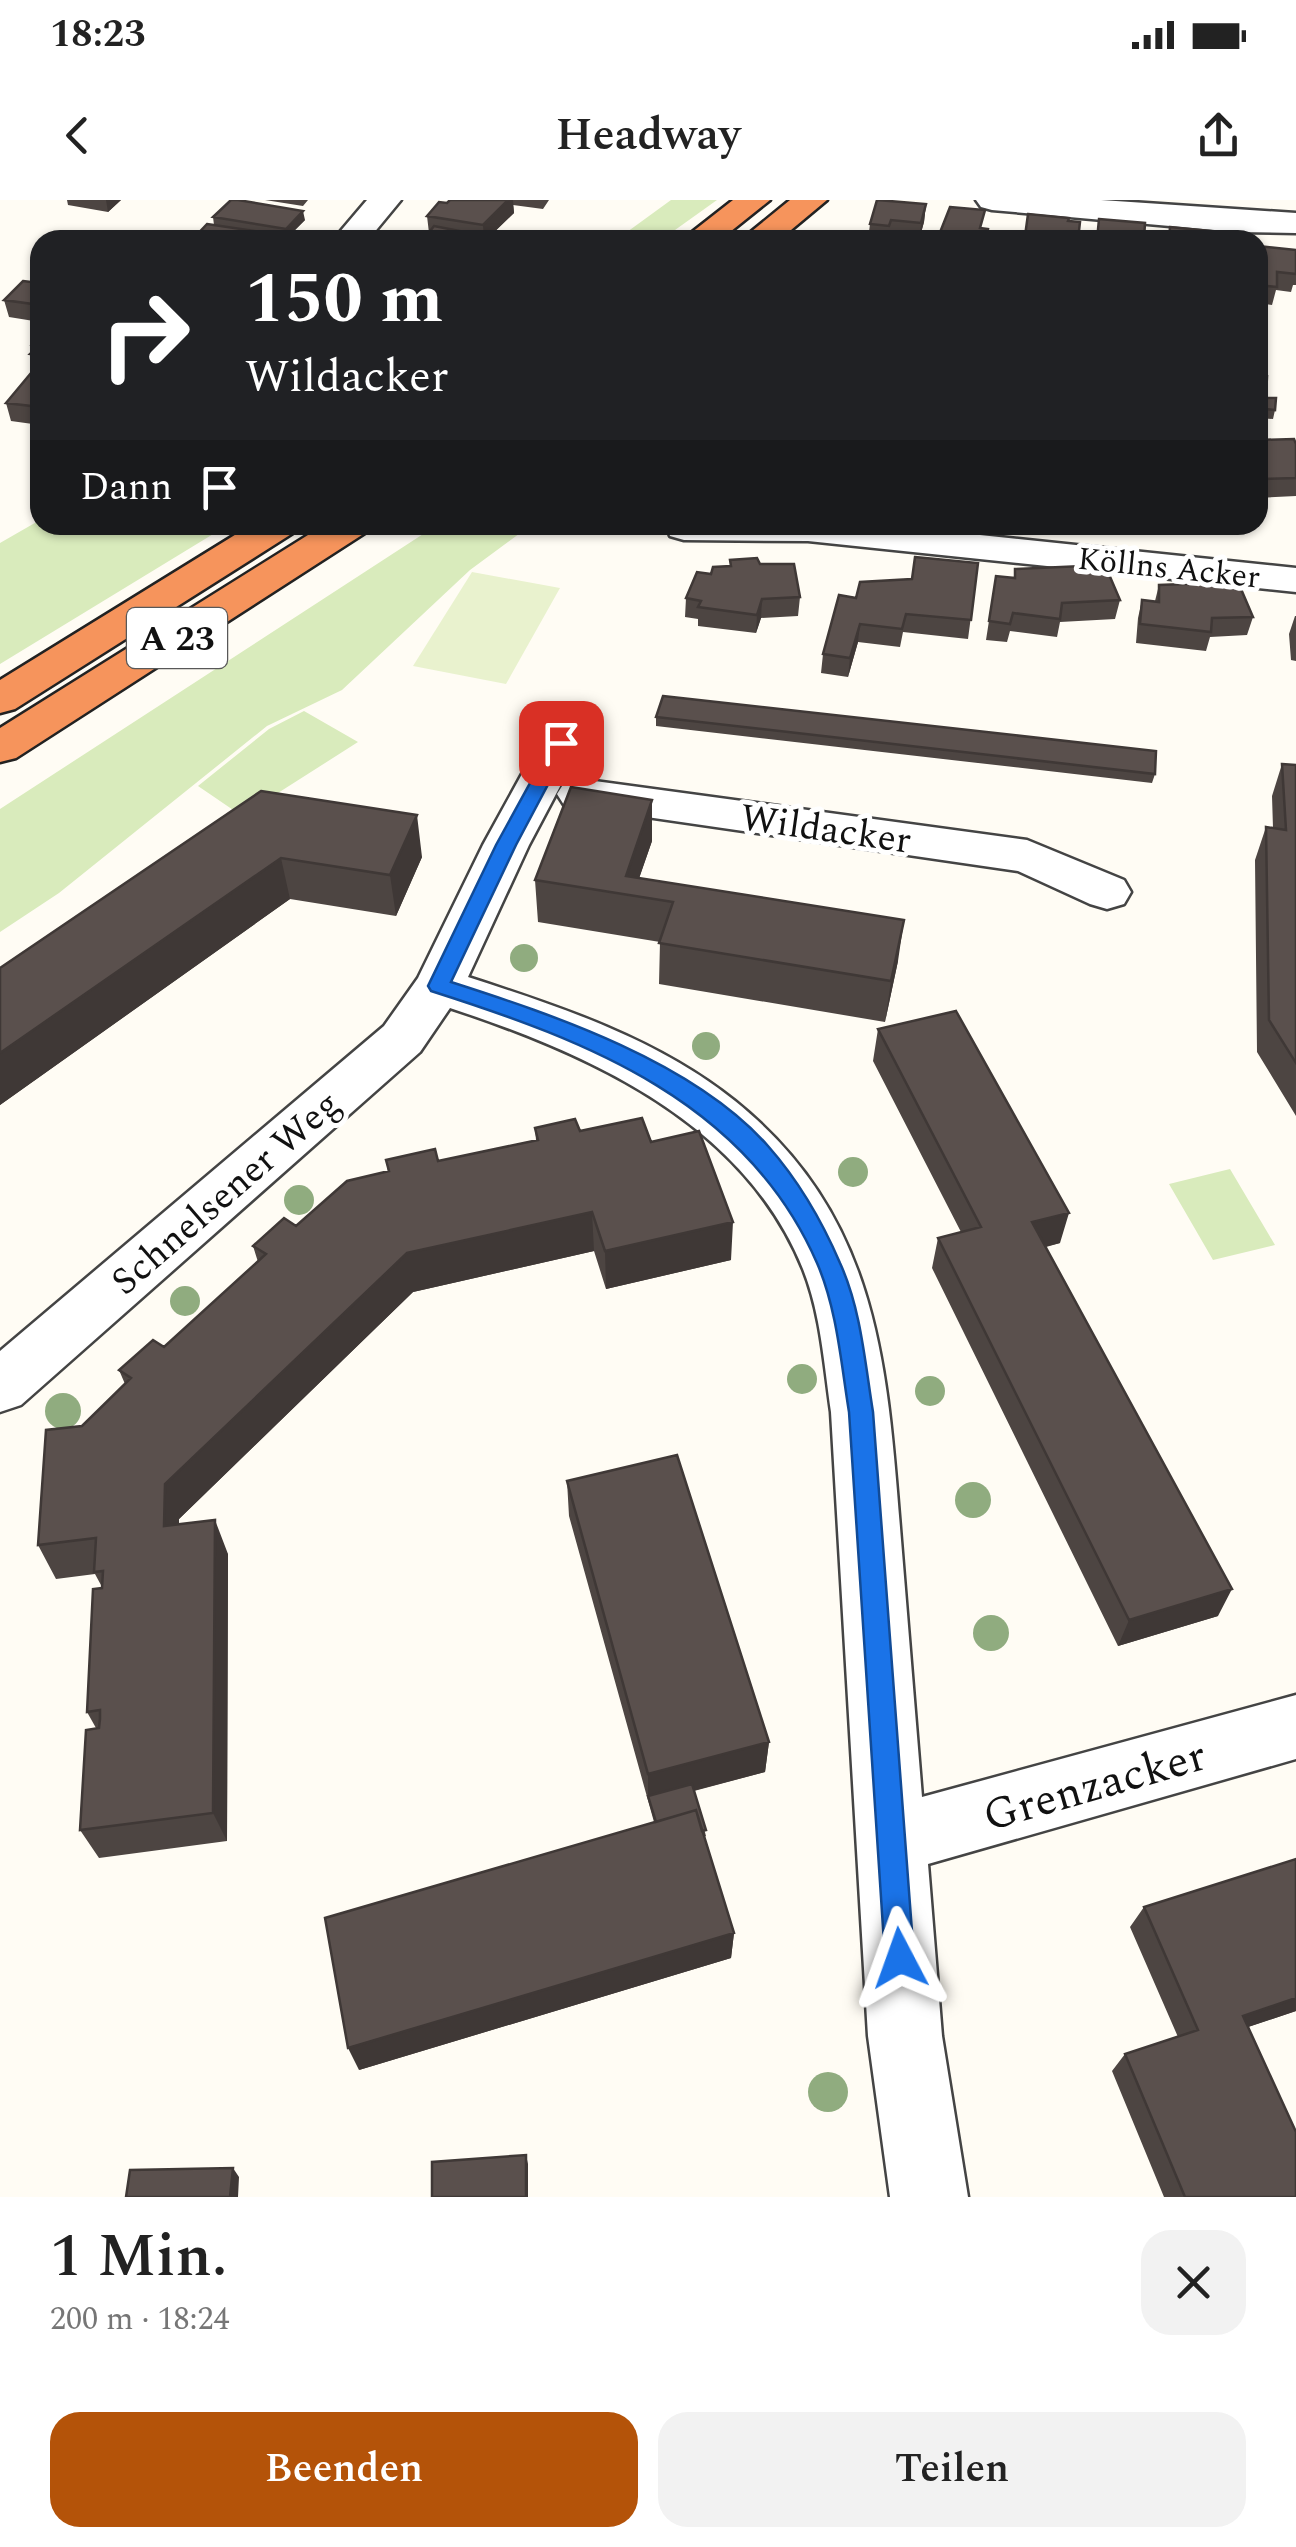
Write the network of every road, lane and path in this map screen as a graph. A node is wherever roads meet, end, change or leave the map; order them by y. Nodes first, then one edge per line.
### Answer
1 (386, 200) edge
2 (754, 200) edge
3 (811, 200) edge
4 (992, 200) edge
5 (1296, 223) edge
6 (359, 230) edge
7 (713, 230) edge
8 (771, 230) edge
9 (263, 535) edge
10 (335, 535) edge
11 (865, 535) edge
12 (1296, 580) edge
13 (0, 699) edge
14 (561, 743) dead end
15 (0, 748) edge
16 (538, 788) junction
17 (1106, 892) dead end
18 (438, 986) junction
19 (0, 1388) edge
20 (1296, 1727) edge
21 (892, 1840) junction
22 (929, 2197) edge

1 - 6 street
2 - 7 highway
3 - 8 highway
4 - 5 street
9 - 13 highway, A 23
10 - 15 highway, A 23
11 - 12 street, Köllns Acker
14 - 16 street
16 - 17 street, Wildacker
16 - 18 street
18 - 19 street, Schnelsener Weg
18 - 21 street
20 - 21 street, Grenzacker
21 - 22 street

